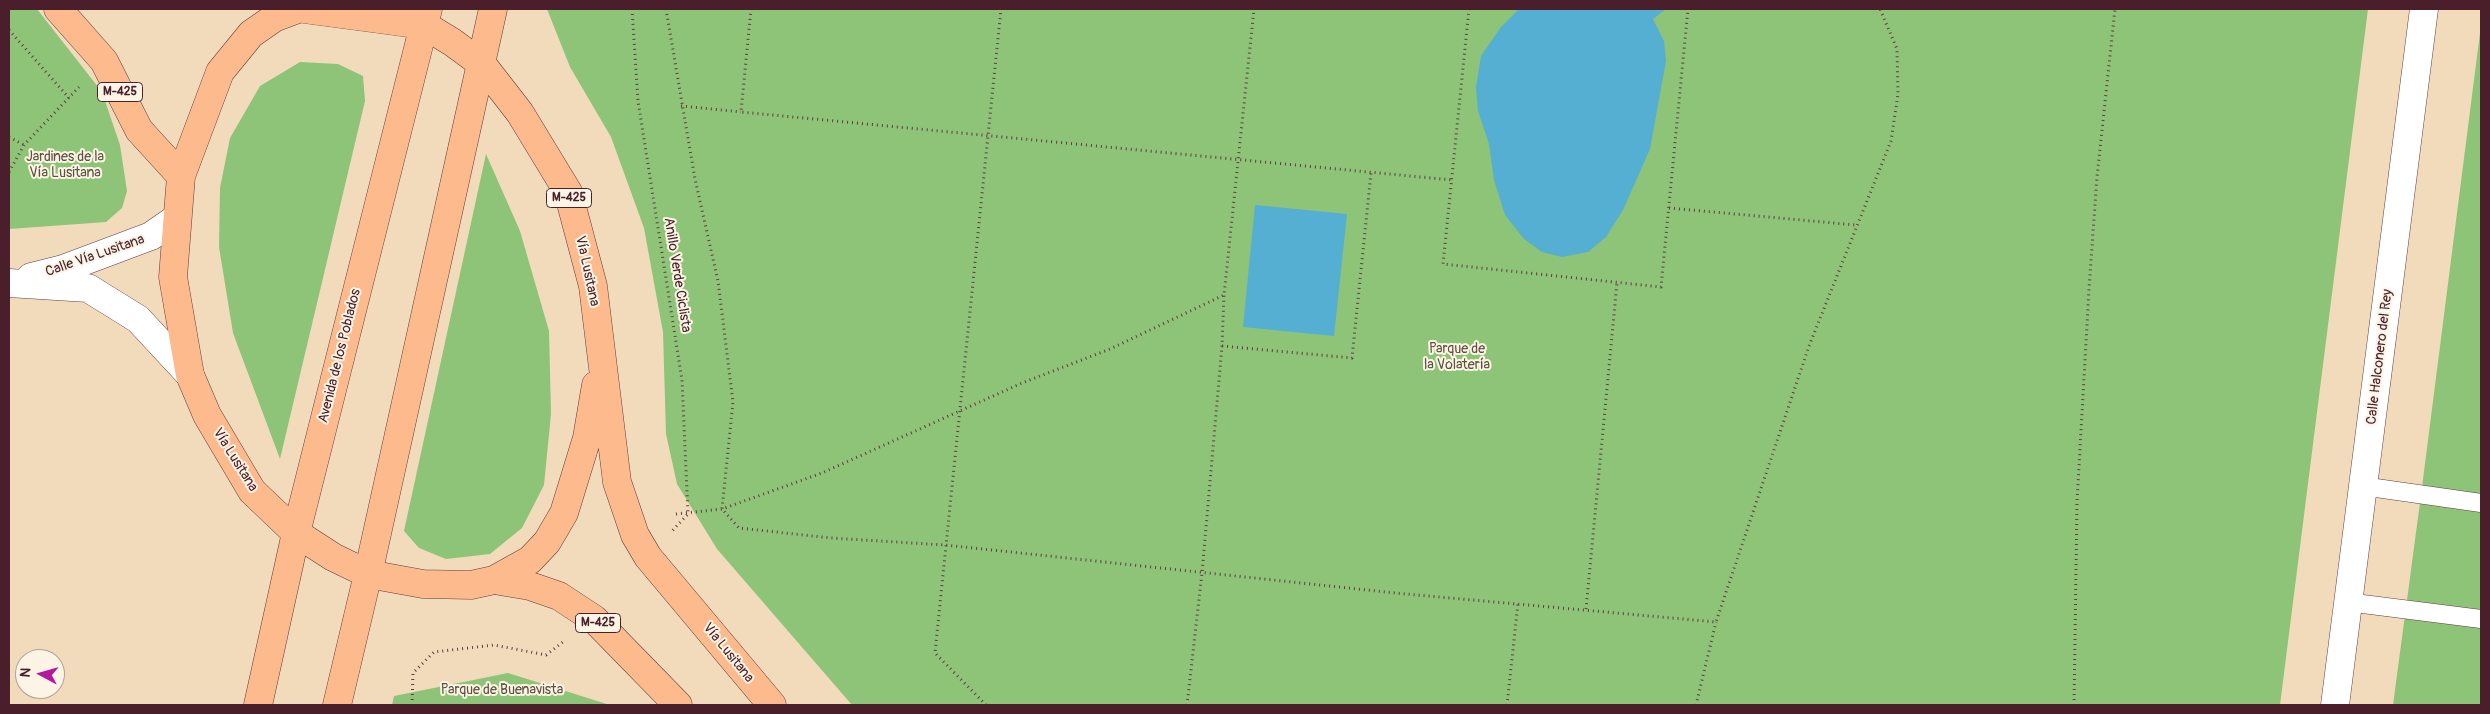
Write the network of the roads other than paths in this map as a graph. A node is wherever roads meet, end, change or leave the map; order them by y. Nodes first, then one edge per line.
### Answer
1 (58, 9) edge
2 (298, 9) edge
3 (304, 9) edge
4 (493, 9) edge
5 (2424, 9) edge
6 (426, 17) edge
7 (482, 64) junction
8 (181, 176) junction
9 (177, 218) junction
10 (9, 283) edge
11 (601, 354) junction
12 (190, 375) junction
13 (2362, 486) junction
14 (2481, 503) edge
15 (296, 533) junction
16 (368, 574) junction
17 (494, 580) junction
18 (2347, 602) junction
19 (2481, 619) edge
20 (765, 697) edge
21 (258, 705) edge
22 (336, 705) edge
23 (678, 705) edge
24 (2335, 705) edge

1 - 8 main road, M-425
2 - 8 main road, Vía Lusitana
3 - 6 main road, Vía Lusitana / M-425
4 - 7 main road
5 - 13 street, Calle Halconero del Rey
6 - 7 main road, Vía Lusitana / M-425
6 - 15 main road, Avenida de los Poblados
7 - 11 main road, Vía Lusitana / M-425
7 - 16 main road
8 - 9 main road, Vía Lusitana
9 - 10 street, Calle Vía Lusitana
9 - 12 main road, Vía Lusitana
10 - 12 street, Calle Vía Lusitana
11 - 17 main road, M-425
11 - 20 main road, Vía Lusitana
12 - 15 main road, Vía Lusitana
13 - 14 lane
13 - 18 street, Calle Halconero del Rey
15 - 16 main road, Vía Lusitana
15 - 21 main road, Avenida de los Poblados
16 - 17 main road, Vía Lusitana / M-425
16 - 22 main road
17 - 23 main road, Vía Lusitana / M-425
18 - 19 lane
18 - 24 street, Calle Halconero del Rey

